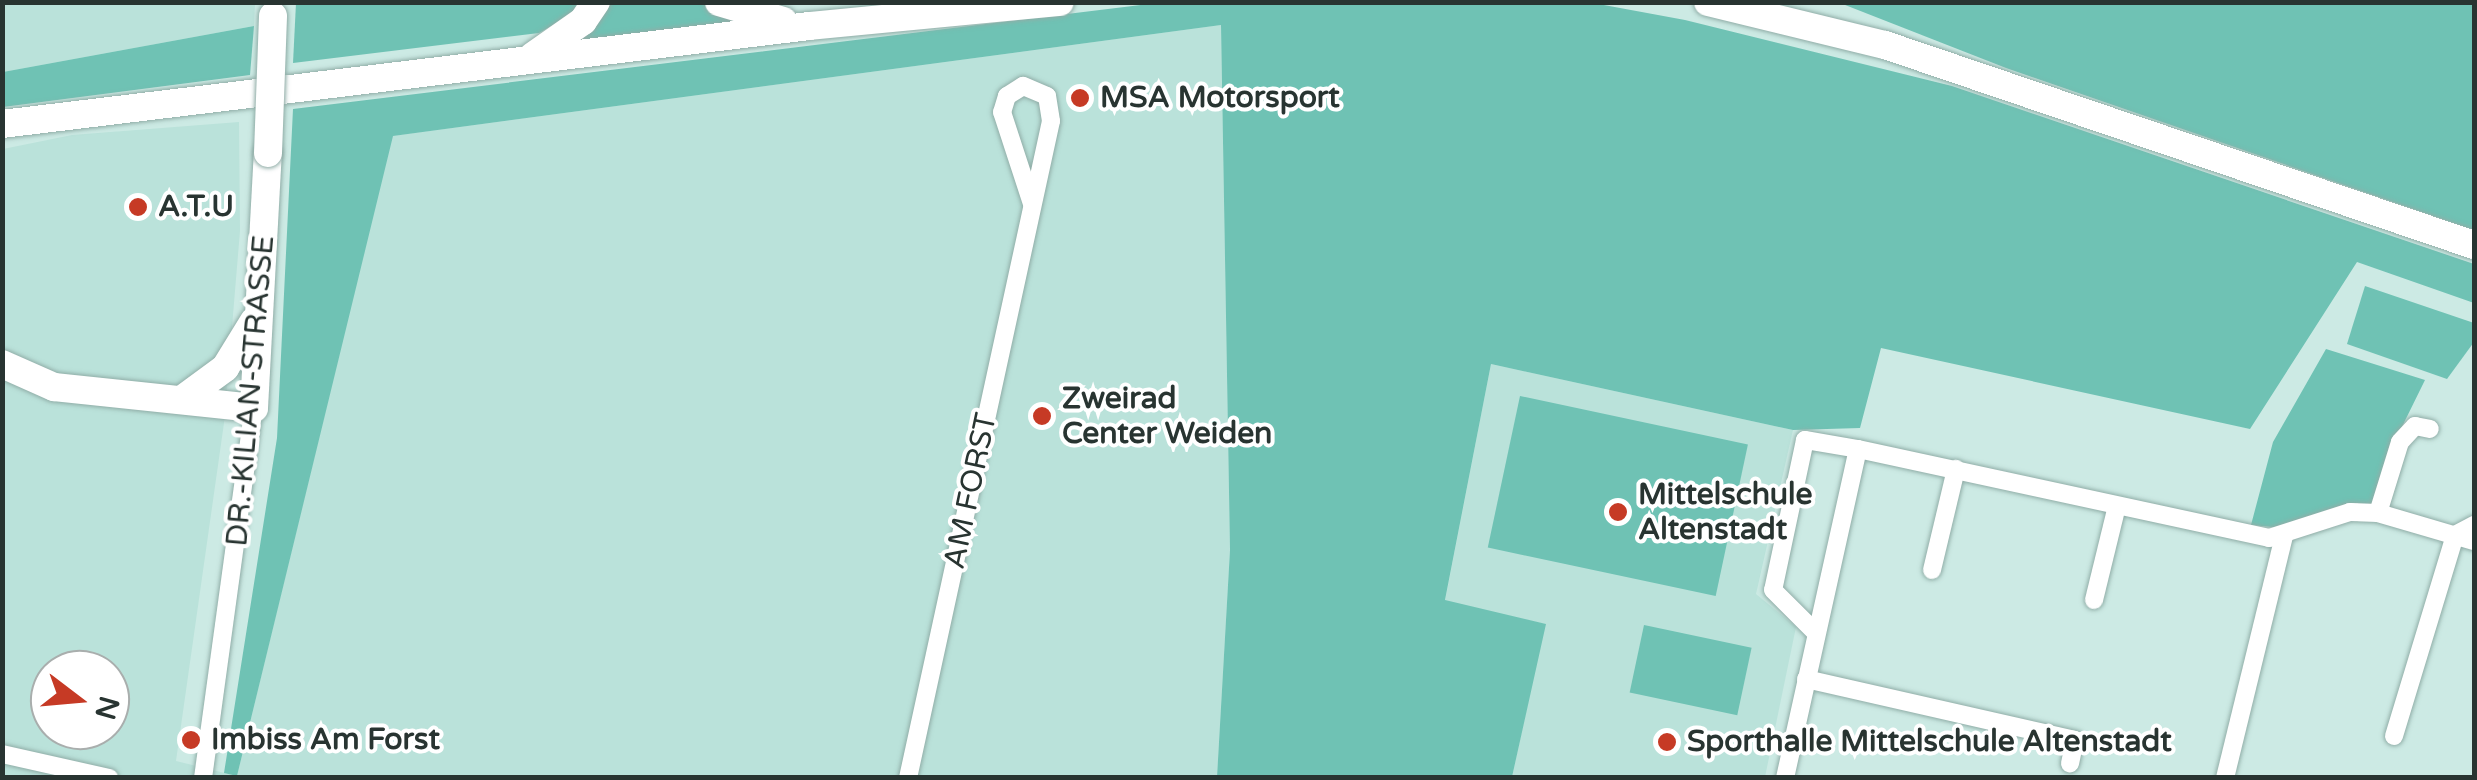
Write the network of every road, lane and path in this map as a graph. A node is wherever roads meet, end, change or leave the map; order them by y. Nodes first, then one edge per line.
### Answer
1 (596, 2) edge
2 (720, 2) edge
3 (1060, 2) edge
4 (1708, 2) edge
5 (273, 9) edge
6 (810, 26) junction
7 (528, 58) junction
8 (34, 120) junction
9 (2, 124) edge
10 (2, 138) edge
11 (1032, 204) junction
12 (2474, 244) edge
13 (261, 306) junction
14 (2, 364) edge
15 (184, 398) junction
16 (254, 408) junction
17 (2430, 429) dead end
18 (1858, 449) junction
19 (1956, 469) junction
20 (2118, 506) junction
21 (2378, 512) junction
22 (2474, 524) edge
23 (2284, 536) junction
24 (2455, 536) junction
25 (2474, 542) edge
26 (1932, 570) dead end
27 (2094, 600) dead end
28 (1816, 632) junction
29 (1806, 679) junction
30 (2394, 736) dead end
31 (2, 754) edge
32 (2070, 763) dead end
33 (109, 778) edge
34 (203, 778) edge
35 (908, 778) edge
36 (1785, 778) edge
37 (2226, 778) edge

1 - 7 main road
2 - 6 main road
3 - 6 main road
4 - 12 main road
5 - 13 main road, DR.-KILIAN-STRASSE, bridge
6 - 7 main road
7 - 8 main road
8 - 9 main road
8 - 10 main road
11 - 11 street, AM FORST
11 - 35 street, AM FORST
13 - 15 main road
13 - 16 main road, DR.-KILIAN-STRASSE
14 - 15 main road
15 - 16 main road
16 - 34 street, DR.-KILIAN-STRASSE
17 - 21 street
18 - 19 street
18 - 28 street
18 - 28 street
19 - 20 street
19 - 26 street
20 - 23 street
20 - 27 street
21 - 23 street
21 - 24 street
22 - 24 street
23 - 37 street
24 - 25 street
24 - 30 street
28 - 29 street
29 - 32 street
29 - 36 street
31 - 33 street

